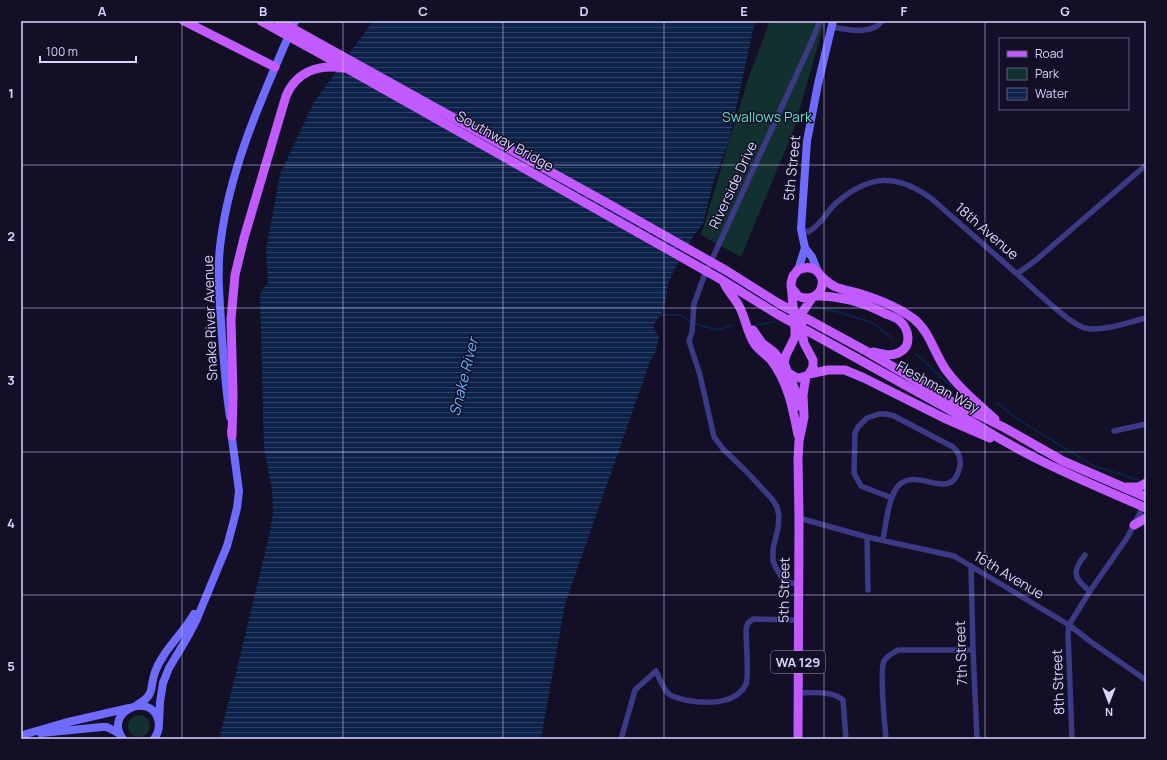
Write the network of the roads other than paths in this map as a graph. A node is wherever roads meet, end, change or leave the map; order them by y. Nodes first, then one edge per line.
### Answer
1 (184, 21) edge
2 (261, 21) edge
3 (295, 21) edge
4 (820, 21) edge
5 (882, 21) edge
6 (276, 24) edge
7 (832, 24) edge
8 (275, 67) junction
9 (348, 69) junction
10 (1146, 165) edge
11 (801, 229) junction
12 (805, 248) junction
13 (798, 270) junction
14 (820, 274) junction
15 (1017, 274) junction
16 (725, 275) junction
17 (791, 287) junction
18 (814, 297) junction
19 (1146, 318) edge
20 (746, 323) junction
21 (866, 351) junction
22 (786, 370) junction
23 (808, 375) junction
24 (796, 422) junction
25 (1146, 424) edge
26 (1005, 428) junction
27 (1114, 431) dead end
28 (232, 436) junction
29 (799, 440) junction
30 (1007, 444) junction
31 (1146, 482) edge
32 (1121, 486) junction
33 (1146, 497) edge
34 (892, 498) junction
35 (1144, 508) edge
36 (799, 518) junction
37 (1146, 518) edge
38 (1134, 526) junction
39 (867, 537) junction
40 (883, 540) junction
41 (1085, 555) dead end
42 (971, 566) junction
43 (799, 584) junction
44 (868, 590) dead end
45 (1090, 591) junction
46 (205, 596) junction
47 (798, 620) junction
48 (1069, 624) junction
49 (973, 650) junction
50 (1146, 680) edge
51 (798, 693) junction
52 (133, 707) junction
53 (159, 723) junction
54 (24, 734) edge
55 (622, 736) dead end
56 (122, 737) edge
57 (154, 739) edge
58 (798, 739) edge
59 (846, 739) edge
60 (886, 739) edge
61 (977, 739) edge
62 (1072, 739) edge

1 - 8 main road
2 - 6 main road
3 - 8 main road, Snake River Avenue
4 - 43 street, Riverside Drive
5 - 7 street
6 - 9 main road, Southway Bridge
6 - 16 main road, Southway Bridge
7 - 11 main road, 5th Street
8 - 28 main road, Snake River Avenue
9 - 16 main road, Southway Bridge
9 - 28 main road
10 - 15 street, 18th Avenue
11 - 12 main road, 5th Street
11 - 15 street, 18th Avenue
12 - 13 main road, 5th Street
12 - 14 main road, 5th Street
13 - 14 main road
13 - 17 main road
14 - 18 main road
14 - 26 main road
15 - 19 street
16 - 20 main road
16 - 21 main road, Fleshman Way
16 - 30 main road, Fleshman Way
17 - 18 main road
17 - 22 main road
18 - 21 main road
18 - 23 main road, 5th Street
20 - 22 main road, 5th Street
20 - 24 main road
21 - 26 main road, Fleshman Way
22 - 23 main road
22 - 24 main road, 5th Street
23 - 29 main road, 5th Street
23 - 30 main road
24 - 29 main road, 5th Street
25 - 27 street
26 - 32 main road, Fleshman Way
28 - 46 main road, Snake River Avenue
29 - 36 main road, 5th Street / WA 129
30 - 35 main road, Fleshman Way
31 - 32 main road
32 - 33 main road, Fleshman Way
34 - 34 street
34 - 40 street
35 - 38 street
36 - 39 street, 16th Avenue
36 - 43 main road, 5th Street / WA 129
37 - 38 main road
38 - 45 street
39 - 40 street, 16th Avenue
39 - 44 street
40 - 42 street, 16th Avenue
41 - 45 street
42 - 48 street, 16th Avenue
42 - 49 street, 7th Street
43 - 47 main road, 5th Street / WA 129
45 - 48 street
46 - 52 main road, Snake River Avenue
46 - 53 main road, Snake River Avenue
47 - 51 main road, 5th Street / WA 129
47 - 55 street
48 - 50 street, 16th Avenue
48 - 62 street, 8th Street
49 - 60 street
49 - 61 street, 7th Street
51 - 58 main road, 5th Street / WA 129
51 - 59 street
52 - 53 main road
52 - 54 main road
52 - 56 main road, Snake River Avenue
53 - 57 main road, Snake River Avenue
54 - 56 main road

